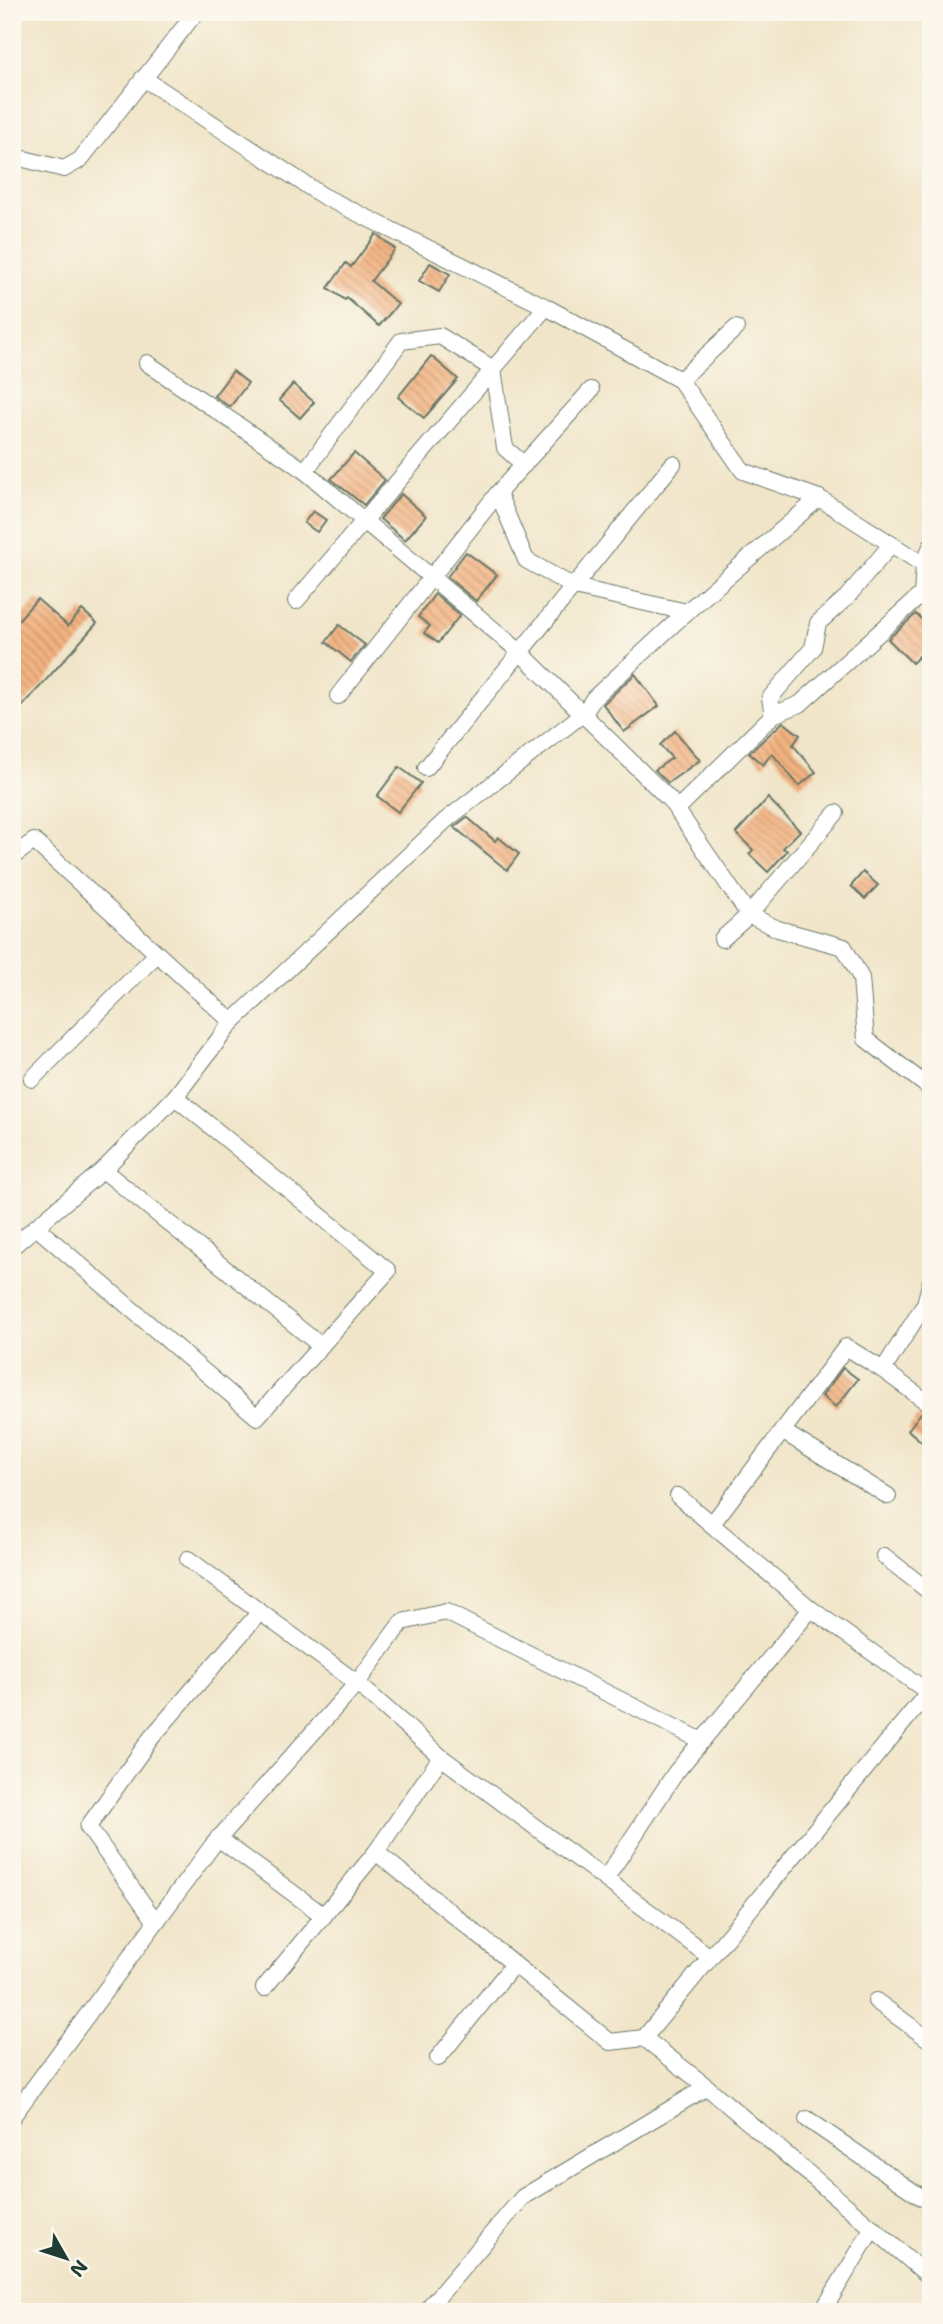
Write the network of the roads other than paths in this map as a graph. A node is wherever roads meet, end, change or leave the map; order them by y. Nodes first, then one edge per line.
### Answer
1 (196, 12) edge
2 (143, 78) junction
3 (12, 156) edge
4 (546, 307) junction
5 (736, 327) dead end
6 (147, 363) dead end
7 (493, 369) junction
8 (680, 380) junction
9 (592, 390) dead end
10 (673, 464) dead end
11 (524, 465) junction
12 (305, 471) junction
13 (498, 493) junction
14 (819, 498) junction
15 (364, 519) junction
16 (931, 545) edge
17 (890, 547) junction
18 (924, 565) junction
19 (433, 579) junction
20 (574, 587) junction
21 (927, 599) edge
22 (296, 601) dead end
23 (687, 612) junction
24 (520, 652) junction
25 (338, 696) dead end
26 (584, 713) junction
27 (773, 715) junction
28 (426, 768) dead end
29 (677, 809) junction
30 (836, 813) dead end
31 (12, 857) edge
32 (749, 915) junction
33 (722, 939) dead end
34 (157, 954) junction
35 (232, 1022) junction
36 (32, 1079) dead end
37 (931, 1089) edge
38 (175, 1097) junction
39 (103, 1170) junction
40 (36, 1227) junction
41 (12, 1247) edge
42 (931, 1281) edge
43 (321, 1346) junction
44 (884, 1370) junction
45 (931, 1405) edge
46 (782, 1432) junction
47 (678, 1496) dead end
48 (888, 1496) dead end
49 (712, 1524) junction
50 (884, 1556) dead end
51 (187, 1559) dead end
52 (931, 1593) edge
53 (811, 1609) junction
54 (259, 1613) junction
55 (357, 1684) junction
56 (929, 1691) edge
57 (702, 1741) junction
58 (441, 1757) junction
59 (218, 1838) junction
60 (376, 1852) junction
61 (606, 1878) junction
62 (324, 1916) junction
63 (156, 1922) junction
64 (710, 1957) junction
65 (513, 1965) junction
66 (264, 1988) dead end
67 (876, 2001) dead end
68 (645, 2038) junction
69 (931, 2041) edge
70 (438, 2058) dead end
71 (707, 2087) junction
72 (12, 2117) edge
73 (807, 2119) dead end
74 (931, 2195) edge
75 (873, 2228) junction
76 (931, 2278) edge
77 (425, 2312) edge
78 (822, 2312) edge

1 - 2 street
2 - 3 street
2 - 4 street
4 - 7 street
4 - 8 street
5 - 8 street
6 - 12 street
7 - 11 street
7 - 12 street
7 - 15 street
8 - 14 street
9 - 11 street
10 - 20 street
11 - 13 street
12 - 15 street
13 - 19 street
13 - 20 street
14 - 17 street
14 - 23 street
15 - 19 street
15 - 22 street
16 - 18 street
17 - 18 street
17 - 27 street
18 - 21 street
19 - 24 street
19 - 25 street
20 - 23 street
20 - 24 street
21 - 27 street
23 - 26 street
24 - 26 street
24 - 28 street
26 - 29 street
26 - 35 street
27 - 29 street
29 - 32 street
30 - 32 street
31 - 34 street
32 - 33 street
32 - 37 street
34 - 35 street
34 - 36 street
35 - 38 street
38 - 39 street
38 - 43 street
39 - 40 street
39 - 43 street
40 - 41 street
40 - 43 street
42 - 44 street
44 - 45 street
44 - 46 street
46 - 48 street
46 - 49 street
47 - 49 street
49 - 53 street
50 - 52 street
51 - 54 street
53 - 56 street
53 - 57 street
54 - 55 street
54 - 63 street
55 - 57 street
55 - 58 street
55 - 59 street
56 - 64 street
57 - 61 street
58 - 60 street
58 - 61 street
59 - 62 street
59 - 63 street
60 - 62 street
60 - 65 street
61 - 64 street
62 - 66 street
63 - 72 street
64 - 68 street
65 - 68 street
65 - 70 street
67 - 69 street
68 - 71 street
71 - 75 street
71 - 77 street
73 - 74 street
75 - 76 street
75 - 78 street

